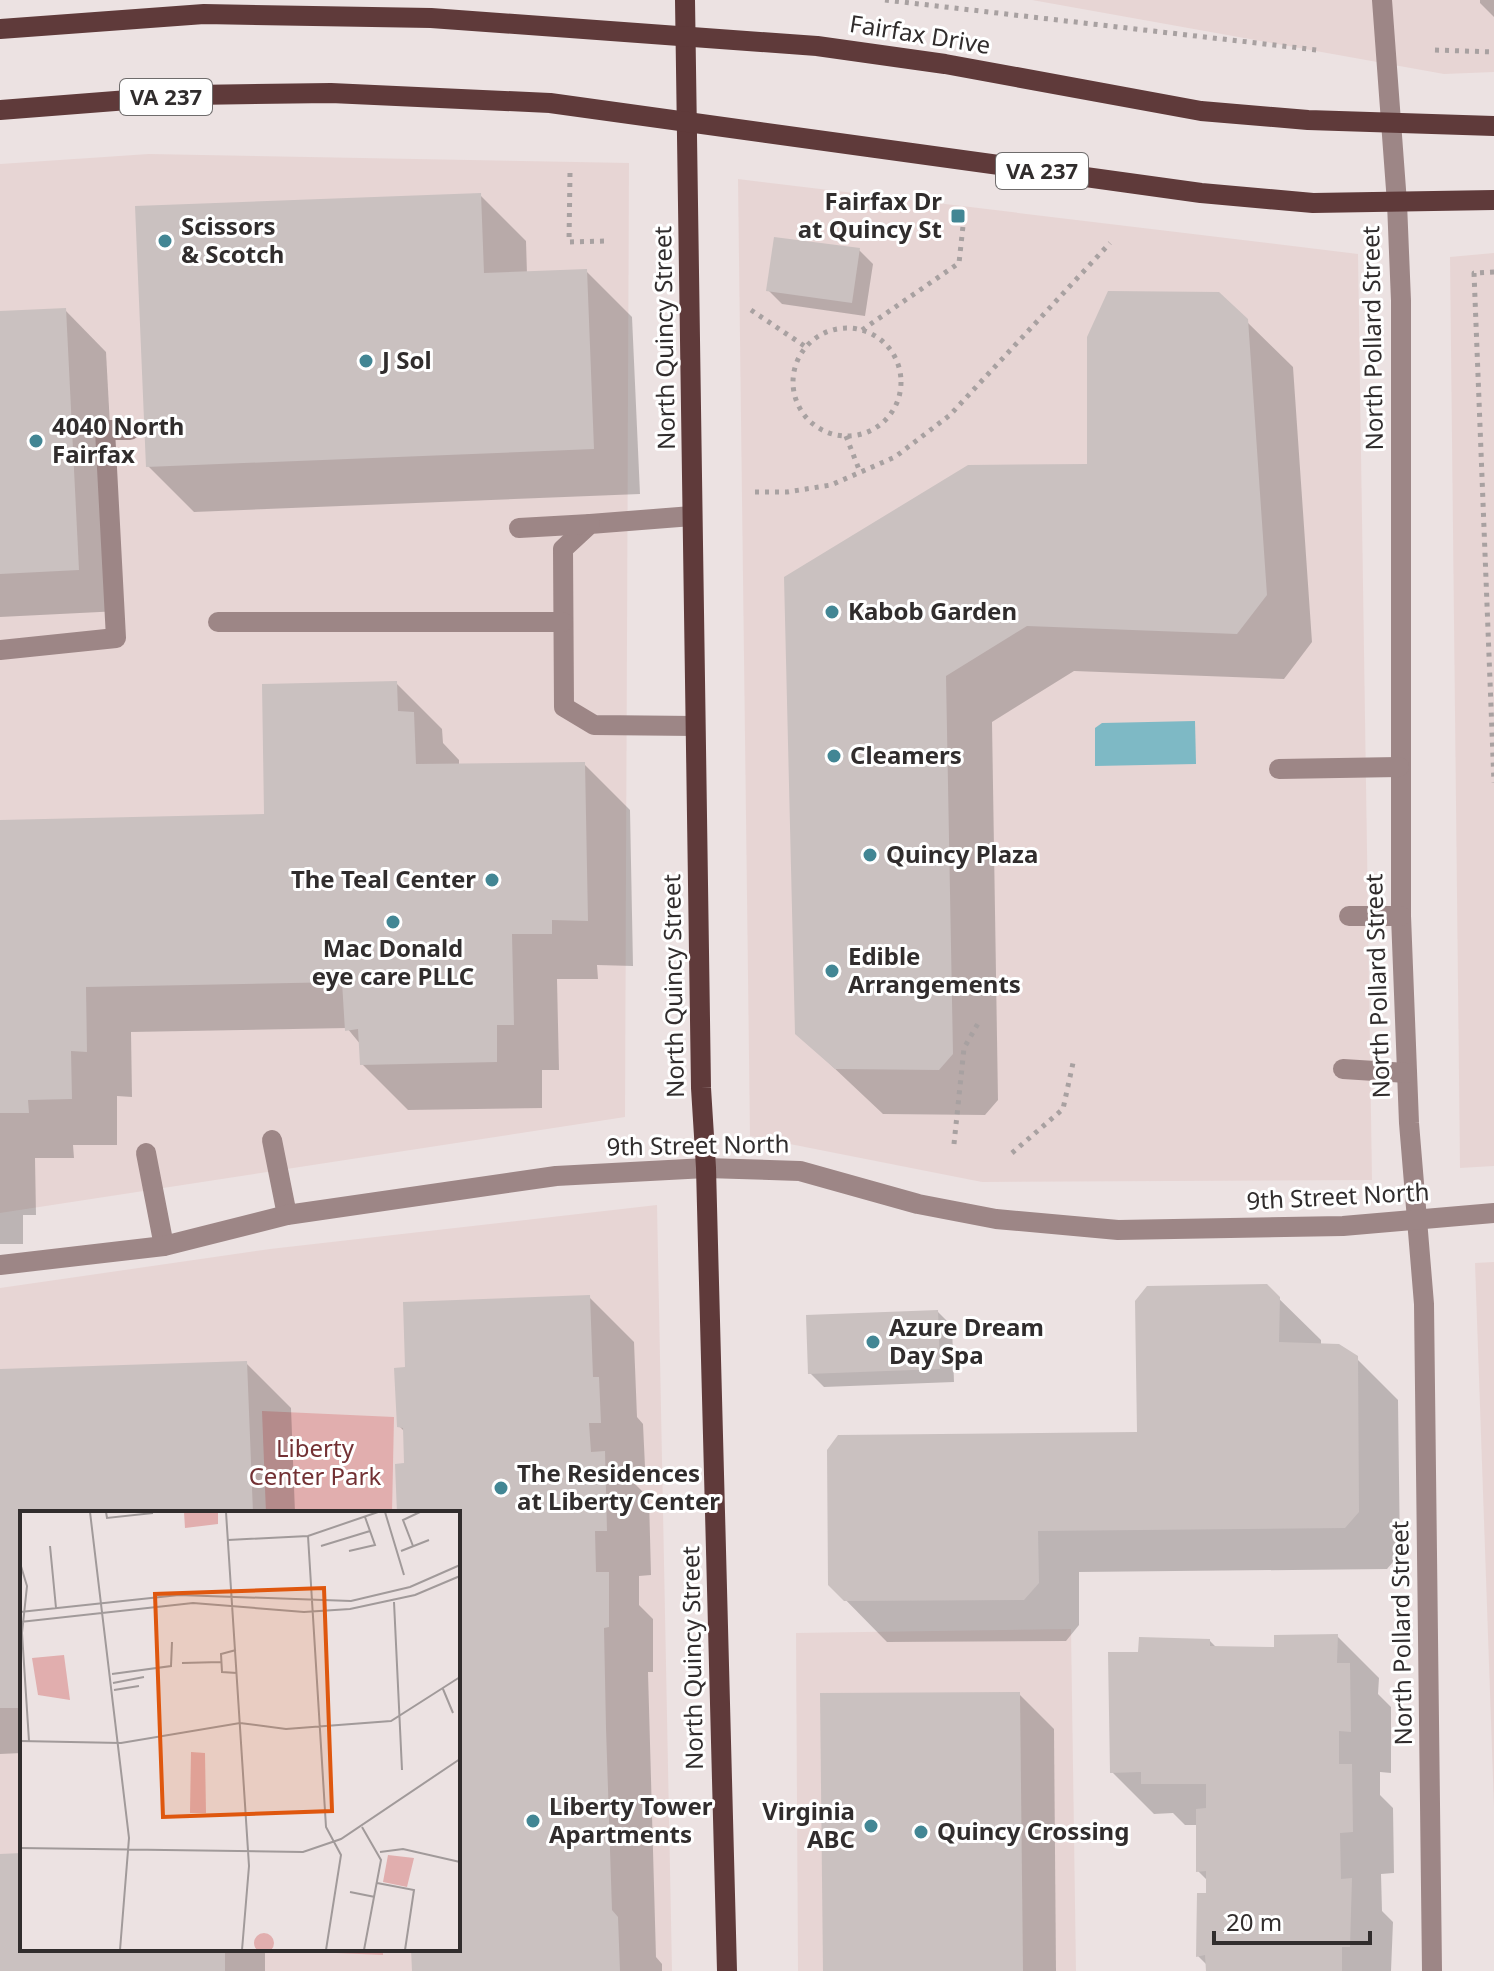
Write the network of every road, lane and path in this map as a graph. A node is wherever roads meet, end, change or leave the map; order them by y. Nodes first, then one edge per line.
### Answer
1 (685, 0) edge
2 (885, 0) edge
3 (1382, 0) edge
4 (0, 29) edge
5 (688, 37) junction
6 (1317, 50) dead end
7 (1435, 50) dead end
8 (1494, 52) edge
9 (0, 110) edge
10 (688, 123) junction
11 (1391, 124) junction
12 (1494, 126) edge
13 (570, 173) dead end
14 (1494, 200) edge
15 (1397, 203) junction
16 (963, 226) dead end
17 (606, 241) dead end
18 (1110, 243) dead end
19 (1494, 272) edge
20 (751, 310) dead end
21 (862, 330) junction
22 (806, 347) junction
23 (130, 430) dead end
24 (846, 436) junction
25 (860, 472) junction
26 (755, 492) dead end
27 (692, 516) junction
28 (590, 524) junction
29 (519, 528) dead end
30 (218, 622) dead end
31 (563, 622) junction
32 (0, 650) edge
33 (695, 726) junction
34 (1399, 767) junction
35 (1279, 769) dead end
36 (1494, 783) edge
37 (1349, 916) dead end
38 (1401, 916) junction
39 (980, 1020) dead end
40 (1073, 1063) dead end
41 (1343, 1069) dead end
42 (1407, 1073) junction
43 (272, 1140) dead end
44 (954, 1144) dead end
45 (146, 1153) dead end
46 (1012, 1153) dead end
47 (706, 1168) junction
48 (1494, 1213) edge
49 (287, 1215) junction
50 (1417, 1219) junction
51 (164, 1246) junction
52 (0, 1265) edge
53 (727, 1971) edge
54 (1432, 1971) edge

1 - 5 main road, North Quincy Street
2 - 6 path
3 - 11 street, North Pollard Street
4 - 5 main road, Fairfax Drive
5 - 10 main road, North Quincy Street
5 - 11 main road, Fairfax Drive
7 - 8 path
9 - 10 main road, VA 237
10 - 15 main road, VA 237
10 - 27 main road, North Quincy Street
11 - 12 main road, Fairfax Drive
11 - 15 street, North Pollard Street
13 - 17 path
14 - 15 main road, VA 237
15 - 34 street, North Pollard Street
16 - 21 path
18 - 25 path
19 - 36 path
20 - 22 path
21 - 22 path
21 - 24 path
22 - 24 path
23 - 32 street
24 - 25 path
25 - 26 path
27 - 28 street
27 - 33 main road, North Quincy Street
28 - 29 street
28 - 31 street
30 - 31 street
31 - 33 street
33 - 47 main road, North Quincy Street
34 - 35 street
34 - 38 street, North Pollard Street
37 - 38 street
38 - 42 street, North Pollard Street
39 - 44 path
40 - 46 path
41 - 42 street
42 - 50 street, North Pollard Street
43 - 49 street
45 - 51 street
47 - 49 street, 9th Street North
47 - 50 street, 9th Street North
47 - 53 main road, North Quincy Street
48 - 50 street, 9th Street North
49 - 51 street, 9th Street North
50 - 54 street, North Pollard Street
51 - 52 street, 9th Street North

